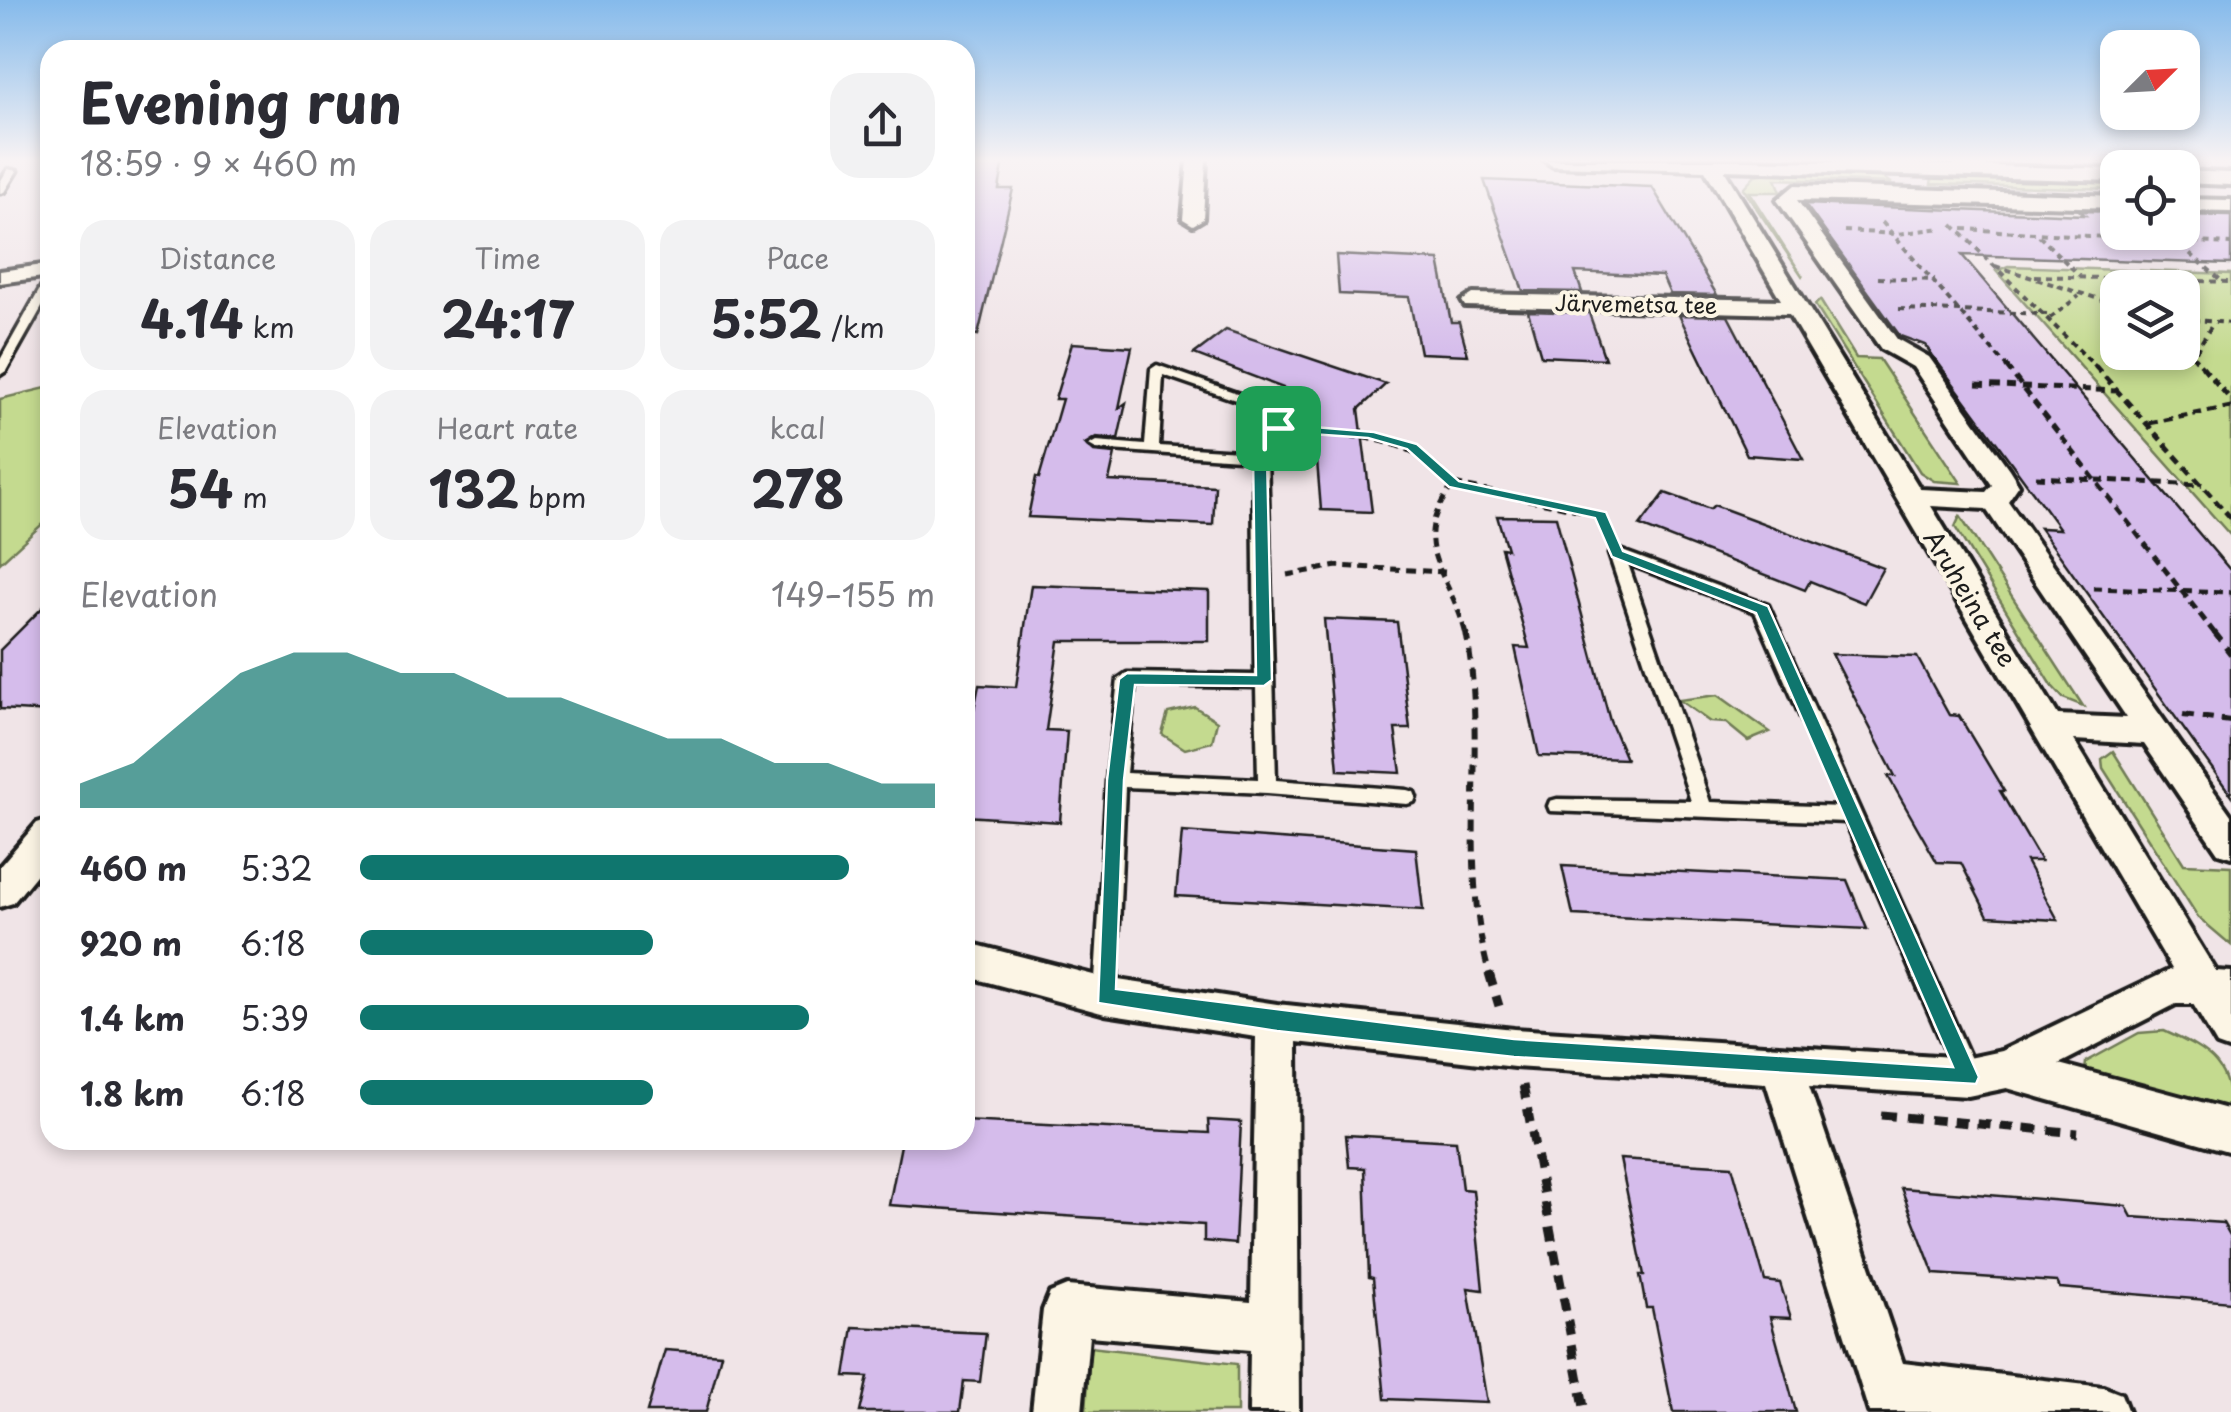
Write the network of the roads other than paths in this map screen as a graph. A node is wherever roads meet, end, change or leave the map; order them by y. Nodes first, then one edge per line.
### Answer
1 (1749, 226) edge
2 (1805, 226) edge
3 (40, 271) edge
4 (0, 277) edge
5 (1852, 292) junction
6 (1792, 297) junction
7 (40, 300) edge
8 (1473, 301) dead end
9 (0, 372) edge
10 (1096, 445) dead end
11 (1152, 450) junction
12 (1260, 456) junction
13 (1997, 488) junction
14 (1910, 497) junction
15 (1264, 680) junction
16 (2047, 726) junction
17 (2152, 732) junction
18 (1116, 780) junction
19 (1267, 786) junction
20 (1407, 796) dead end
21 (1557, 806) dead end
22 (1702, 810) junction
23 (1851, 815) junction
24 (2231, 843) edge
25 (40, 845) edge
26 (0, 892) edge
27 (975, 962) edge
28 (2218, 988) edge
29 (1105, 996) junction
30 (1277, 1022) junction
31 (2231, 1032) edge
32 (1782, 1068) junction
33 (1988, 1073) junction
34 (2231, 1131) edge
35 (1273, 1328) junction
36 (1890, 1399) edge
37 (1057, 1412) edge
38 (1274, 1412) edge
39 (2103, 1412) edge

1 - 6 street, Aruheina tee
2 - 5 street
3 - 4 street
5 - 6 street, Järvemetsa tee
5 - 13 street
6 - 8 street, Järvemetsa tee
6 - 14 street, Aruheina tee
7 - 9 lane
10 - 11 lane
11 - 12 lane
11 - 12 lane
12 - 15 lane
13 - 14 street
13 - 17 street
14 - 16 street, Aruheina tee
15 - 18 lane
15 - 19 lane
16 - 17 street
16 - 28 street, Aruheina tee
17 - 24 street
18 - 19 lane
18 - 29 lane
19 - 20 lane
21 - 22 lane
22 - 23 lane
22 - 23 lane
23 - 33 lane
25 - 26 street
27 - 29 street
28 - 31 street, Aruheina tee
28 - 33 street
29 - 30 street
30 - 32 street
30 - 35 street
32 - 33 street
32 - 36 street
33 - 34 street
35 - 37 street
35 - 38 street
36 - 39 street

